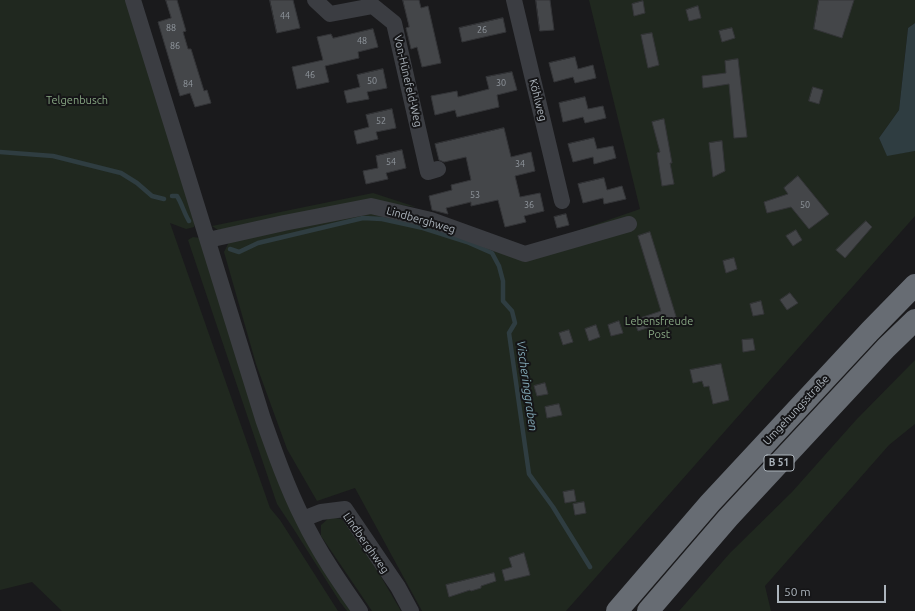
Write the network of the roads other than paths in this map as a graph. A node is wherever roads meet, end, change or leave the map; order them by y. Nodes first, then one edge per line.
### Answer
1 (133, 0) edge
2 (315, 0) edge
3 (514, 0) edge
4 (438, 169) dead end
5 (562, 200) dead end
6 (629, 224) dead end
7 (208, 240) junction
8 (915, 273) edge
9 (915, 285) edge
10 (915, 320) edge
11 (870, 331) junction
12 (303, 519) junction
13 (360, 611) edge
14 (411, 611) edge
15 (617, 611) edge
16 (648, 611) edge

1 - 7 street
2 - 4 street, Von-Hünefeld-Weg
3 - 5 street, Köhlweg
6 - 7 street, Lindberghweg
7 - 12 street
8 - 11 highway, B 51
9 - 11 highway, Umgehungsstraße / B 51
10 - 16 highway, B 51
11 - 15 highway, Umgehungsstraße / B 51
12 - 13 street
12 - 14 street, Lindberghweg

